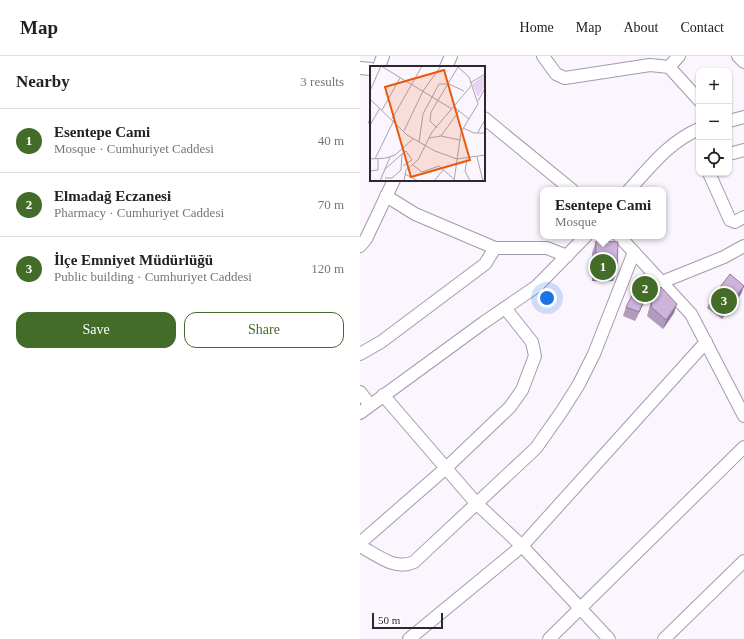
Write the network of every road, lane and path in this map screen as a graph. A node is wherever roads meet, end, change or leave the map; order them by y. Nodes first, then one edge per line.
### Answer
1 (383, 56) edge
2 (451, 56) edge
3 (543, 56) edge
4 (679, 56) edge
5 (738, 56) edge
6 (744, 62) edge
7 (379, 66) edge
8 (446, 66) edge
9 (669, 67) junction
10 (360, 68) edge
11 (370, 69) edge
12 (696, 97) edge
13 (744, 117) edge
14 (485, 119) edge
15 (732, 120) edge
16 (696, 130) edge
17 (744, 150) edge
18 (732, 153) edge
19 (710, 176) edge
20 (394, 181) edge
21 (568, 187) edge
22 (632, 187) edge
23 (386, 196) junction
24 (744, 217) edge
25 (583, 239) edge
26 (622, 239) edge
27 (360, 246) edge
28 (744, 246) edge
29 (495, 248) junction
30 (634, 252) junction
31 (567, 256) junction
32 (662, 282) junction
33 (505, 308) junction
34 (706, 342) junction
35 (360, 354) edge
36 (360, 392) edge
37 (383, 395) junction
38 (365, 409) edge
39 (744, 416) edge
40 (744, 446) edge
41 (446, 468) junction
42 (476, 503) junction
43 (360, 545) edge
44 (522, 546) junction
45 (744, 560) edge
46 (581, 608) junction
47 (409, 639) edge
48 (549, 639) edge
49 (609, 639) edge
50 (664, 639) edge

1 - 7 street
2 - 8 street
3 - 9 street
4 - 9 street
5 - 6 street
9 - 12 street
10 - 11 street
13 - 15 street
14 - 21 street
16 - 22 street
17 - 18 street
19 - 24 street
20 - 23 street
23 - 27 street
23 - 29 street
25 - 31 street
26 - 30 street
28 - 32 street
29 - 31 street
29 - 35 street
30 - 32 street
30 - 42 street
31 - 33 street
32 - 34 street
33 - 37 street
33 - 41 street
34 - 39 street
34 - 44 street
36 - 38 street
37 - 38 street
37 - 41 street
40 - 46 street
41 - 42 street
41 - 43 street
42 - 43 street
42 - 44 street
44 - 46 street
44 - 47 street
45 - 50 street
46 - 48 street
46 - 49 street

